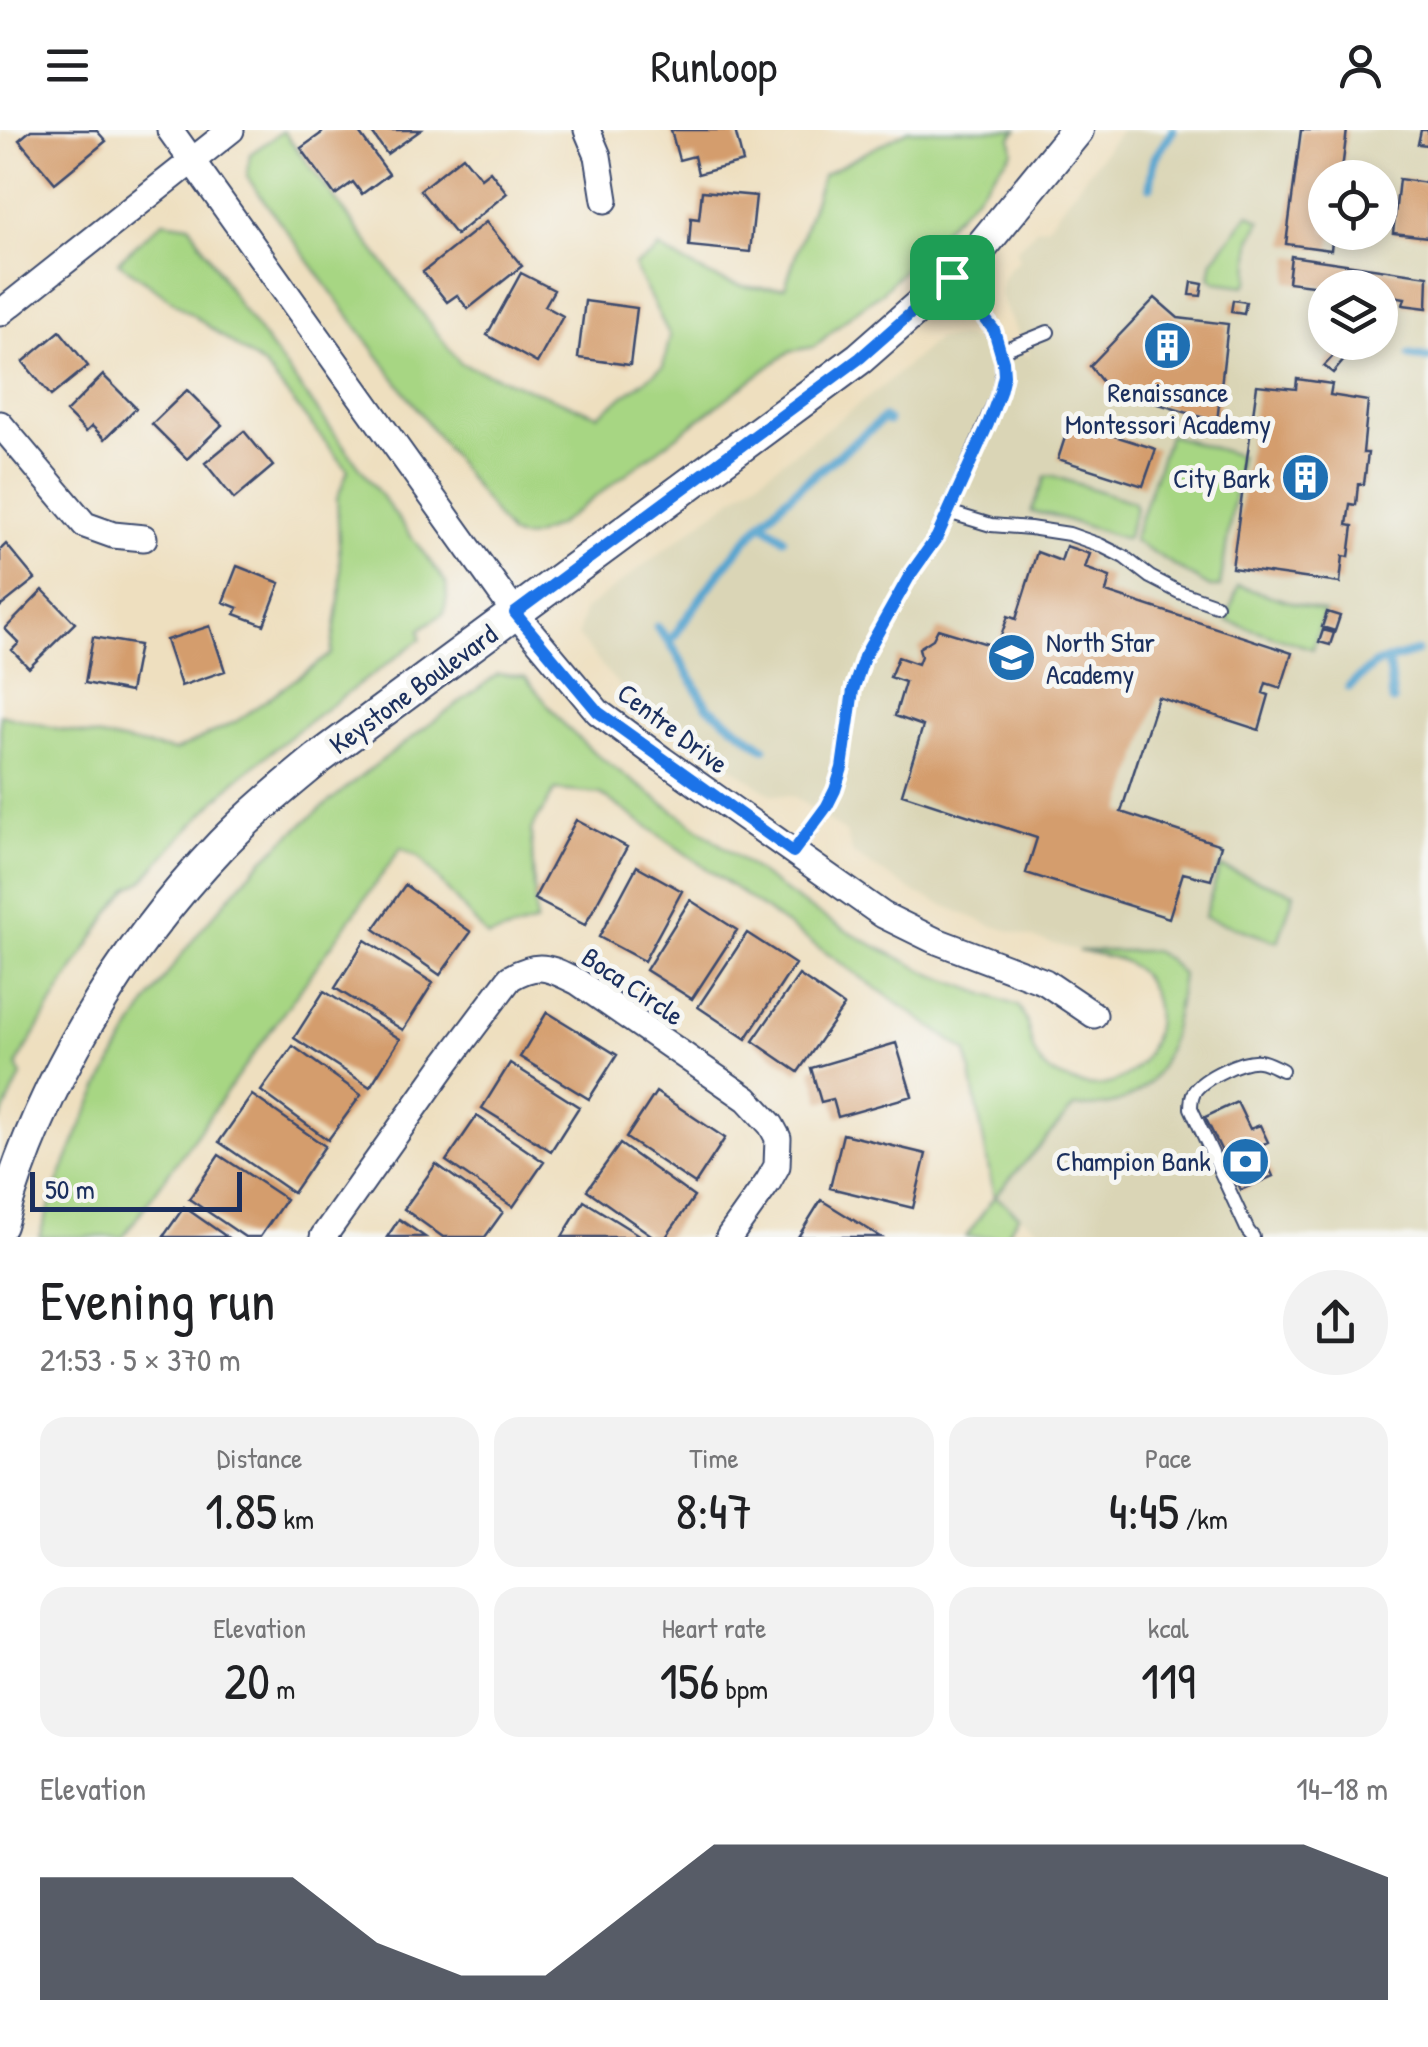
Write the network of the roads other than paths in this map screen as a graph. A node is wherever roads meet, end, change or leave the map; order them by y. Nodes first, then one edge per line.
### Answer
1 (170, 130) edge
2 (231, 130) edge
3 (587, 130) edge
4 (1076, 130) edge
5 (192, 160) junction
6 (605, 200) dead end
7 (952, 277) junction
8 (0, 313) edge
9 (1048, 332) dead end
10 (1001, 352) junction
11 (0, 424) edge
12 (948, 512) junction
13 (144, 538) dead end
14 (1216, 605) dead end
15 (515, 613) junction
16 (793, 852) junction
17 (1094, 1015) dead end
18 (1282, 1070) dead end
19 (0, 1225) edge
20 (323, 1237) edge
21 (729, 1237) edge
22 (1252, 1237) edge

1 - 5 street, Centre Drive
2 - 5 street
3 - 6 street
4 - 7 street, Keystone Boulevard
5 - 8 street
5 - 15 street, Centre Drive
7 - 10 lane
7 - 15 street, Keystone Boulevard
9 - 10 lane
10 - 12 lane
11 - 13 street
12 - 14 lane
12 - 16 lane
15 - 16 street, Centre Drive
15 - 19 street, Keystone Boulevard
16 - 17 street, Centre Drive
18 - 22 lane
20 - 21 street, Boca Circle

